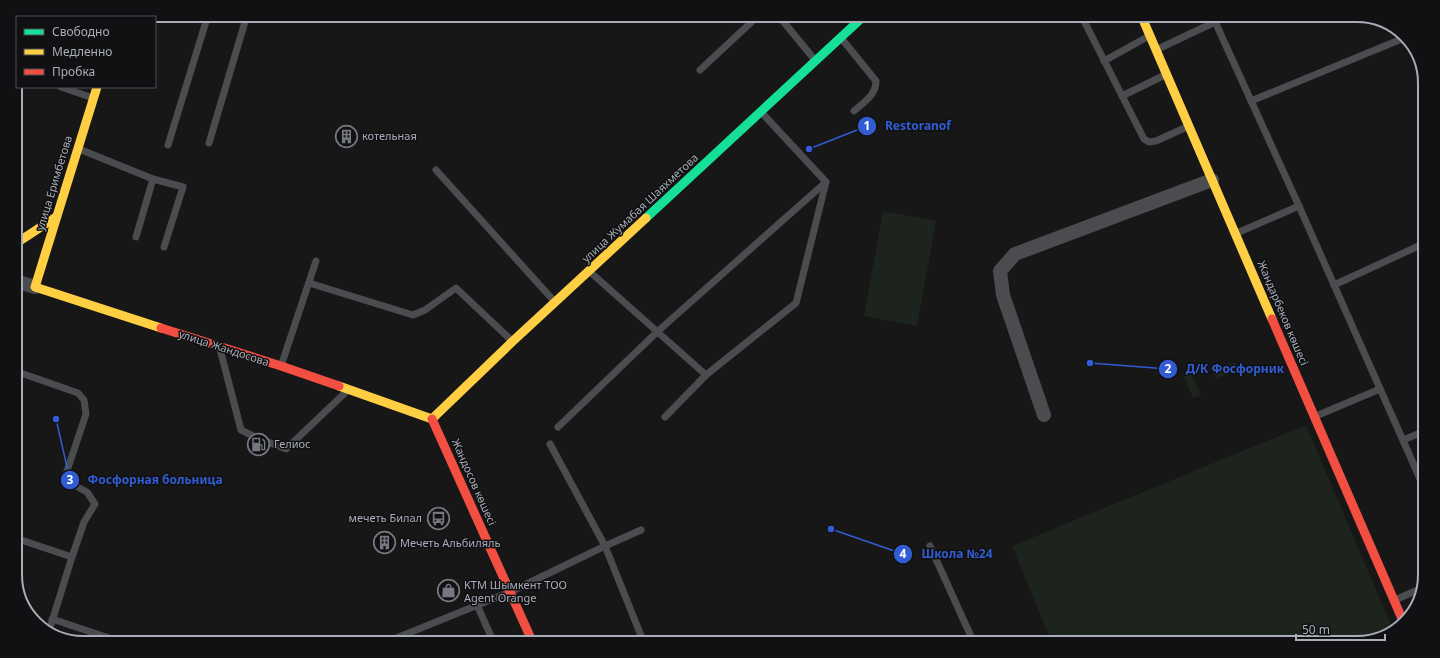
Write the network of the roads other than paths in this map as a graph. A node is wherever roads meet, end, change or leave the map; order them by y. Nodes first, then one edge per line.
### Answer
1 (206, 22) edge
2 (245, 22) edge
3 (751, 22) edge
4 (784, 22) edge
5 (857, 22) edge
6 (1084, 22) edge
7 (1144, 22) edge
8 (1207, 22) edge
9 (1216, 22) edge
10 (1150, 36) junction
11 (841, 37) junction
12 (1400, 40) edge
13 (1156, 50) junction
14 (816, 61) junction
15 (1104, 61) junction
16 (700, 70) dead end
17 (1166, 74) junction
18 (64, 88) edge
19 (96, 88) edge
20 (1122, 96) junction
21 (93, 98) junction
22 (1251, 101) junction
23 (854, 111) dead end
24 (761, 112) junction
25 (1189, 126) junction
26 (209, 143) dead end
27 (168, 145) dead end
28 (77, 148) junction
29 (436, 170) dead end
30 (153, 178) junction
31 (1212, 180) junction
32 (826, 182) junction
33 (1299, 206) junction
34 (56, 216) junction
35 (1236, 234) junction
36 (136, 237) dead end
37 (22, 239) edge
38 (1418, 246) edge
39 (164, 247) dead end
40 (316, 261) dead end
41 (589, 271) junction
42 (22, 283) edge
43 (309, 283) junction
44 (1334, 285) junction
45 (35, 287) junction
46 (556, 302) junction
47 (657, 332) junction
48 (513, 341) junction
49 (219, 347) junction
50 (281, 366) junction
51 (22, 373) edge
52 (706, 375) junction
53 (349, 389) junction
54 (1380, 389) junction
55 (1044, 414) dead end
56 (1315, 416) junction
57 (665, 417) dead end
58 (432, 419) junction
59 (558, 427) dead end
60 (1418, 433) edge
61 (253, 436) dead end
62 (1403, 440) junction
63 (268, 442) dead end
64 (550, 444) dead end
65 (1418, 474) edge
66 (641, 530) dead end
67 (22, 540) edge
68 (605, 546) junction
69 (930, 546) dead end
70 (72, 557) junction
71 (1416, 591) edge
72 (510, 592) junction
73 (1394, 600) junction
74 (478, 605) junction
75 (1401, 617) edge
76 (52, 619) junction
77 (50, 627) edge
78 (103, 636) edge
79 (401, 636) edge
80 (491, 636) edge
81 (530, 636) edge
82 (641, 636) edge
83 (971, 636) edge

1 - 27 lane
2 - 26 lane
3 - 16 lane
4 - 14 lane
5 - 11 street, улица Жумабая Шаяхметова
6 - 15 lane
7 - 10 street, Жандарбеков көшесі
8 - 13 lane
9 - 22 lane
10 - 13 street, Жандарбеков көшесі
10 - 15 lane
11 - 14 street, улица Жумабая Шаяхметова
11 - 23 lane
12 - 22 lane
13 - 17 street, Жандарбеков көшесі
14 - 24 street, улица Жумабая Шаяхметова
15 - 20 lane
17 - 20 lane
17 - 25 street, Жандарбеков көшесі
18 - 21 lane
19 - 21 street, улица Еримбетова
20 - 25 lane
21 - 28 street, улица Еримбетова
22 - 33 lane
24 - 32 lane
24 - 41 street, улица Жумабая Шаяхметова
25 - 31 street, Жандарбеков көшесі
28 - 30 lane
28 - 34 street, улица Еримбетова
29 - 46 lane
30 - 36 lane
30 - 39 lane
31 - 35 street, Жандарбеков көшесі
31 - 55 street
32 - 47 lane
32 - 52 lane
33 - 35 lane
33 - 44 lane
34 - 37 street
34 - 45 street, улица Еримбетова
35 - 56 street, Жандарбеков көшесі
38 - 44 lane
40 - 43 lane
41 - 46 street, улица Жумабая Шаяхметова
41 - 47 lane
42 - 45 street, улица Жандосова
43 - 48 lane
43 - 50 lane
44 - 54 lane
45 - 49 street, улица Жандосова
46 - 48 street, улица Жумабая Шаяхметова
47 - 52 lane
47 - 59 lane
48 - 58 street, улица Жумабая Шаяхметова
49 - 50 street, улица Жандосова
49 - 61 lane
50 - 53 street, улица Жандосова
51 - 70 lane
52 - 57 lane
53 - 58 street, улица Жандосова
53 - 63 lane
54 - 56 lane
54 - 62 lane
56 - 73 street, Жандарбеков көшесі
58 - 72 street, Жандосов көшесі
60 - 62 lane
62 - 65 lane
64 - 68 lane
66 - 68 lane
67 - 70 lane
68 - 72 lane
68 - 82 lane
69 - 83 lane
70 - 76 lane
71 - 73 lane
72 - 74 lane
72 - 81 street, Жандосов көшесі
73 - 75 street, Жандарбеков көшесі
74 - 79 lane
74 - 80 lane
76 - 77 lane
76 - 78 lane

